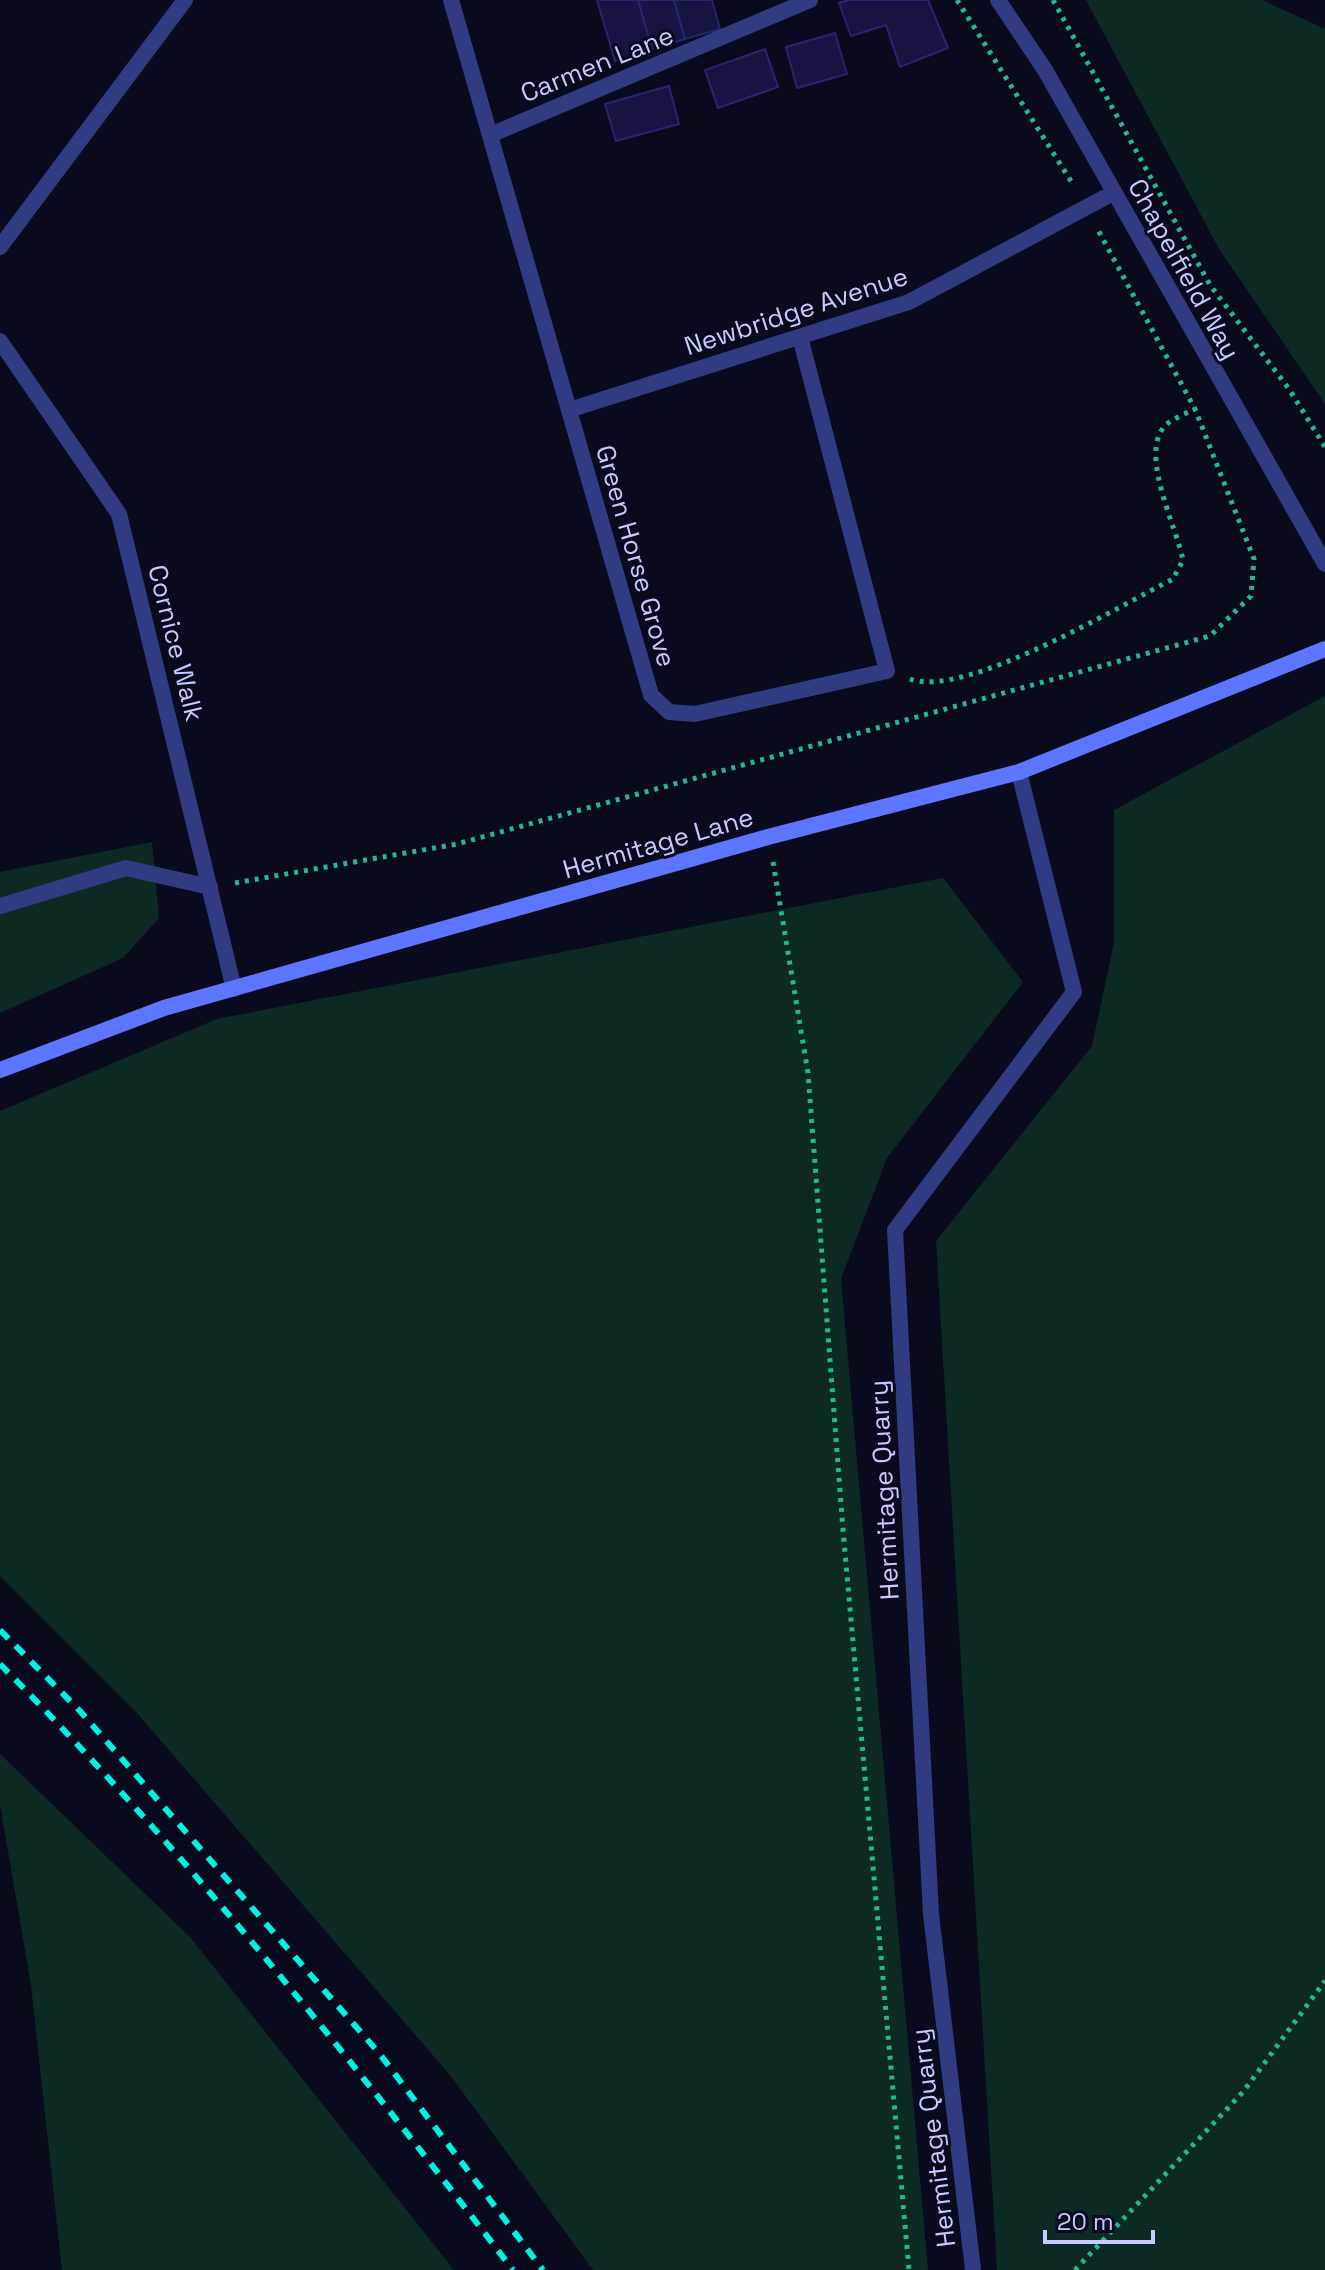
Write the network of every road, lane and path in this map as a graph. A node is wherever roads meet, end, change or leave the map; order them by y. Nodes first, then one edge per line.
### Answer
1 (185, 0) edge
2 (451, 0) edge
3 (810, 0) edge
4 (998, 0) edge
5 (1053, 0) edge
6 (490, 135) junction
7 (1113, 193) junction
8 (0, 247) edge
9 (800, 337) junction
10 (0, 341) edge
11 (1195, 409) dead end
12 (569, 410) junction
13 (1325, 447) edge
14 (1325, 564) edge
15 (1325, 649) edge
16 (887, 671) junction
17 (1019, 772) junction
18 (768, 837) junction
19 (210, 887) junction
20 (0, 906) edge
21 (234, 989) junction
22 (0, 1070) edge
23 (1325, 1981) edge
24 (909, 2270) edge
25 (973, 2270) edge
26 (1075, 2270) edge

1 - 8 street
2 - 6 street, Green Horse Grove
3 - 6 street, Carmen Lane
4 - 7 street, Chapelfield Way
5 - 13 path
6 - 12 street, Green Horse Grove
7 - 9 street, Newbridge Avenue
7 - 14 street, Chapelfield Way
9 - 12 street, Newbridge Avenue
9 - 16 street
10 - 19 street, Cornice Walk
11 - 16 path
12 - 16 street, Green Horse Grove
15 - 17 main road, Hermitage Lane
17 - 18 main road, Hermitage Lane
17 - 25 street, Hermitage Quarry
18 - 21 main road, Hermitage Lane
18 - 24 path
19 - 20 street
19 - 21 street, Cornice Walk
21 - 22 main road, Hermitage Lane
23 - 26 path

